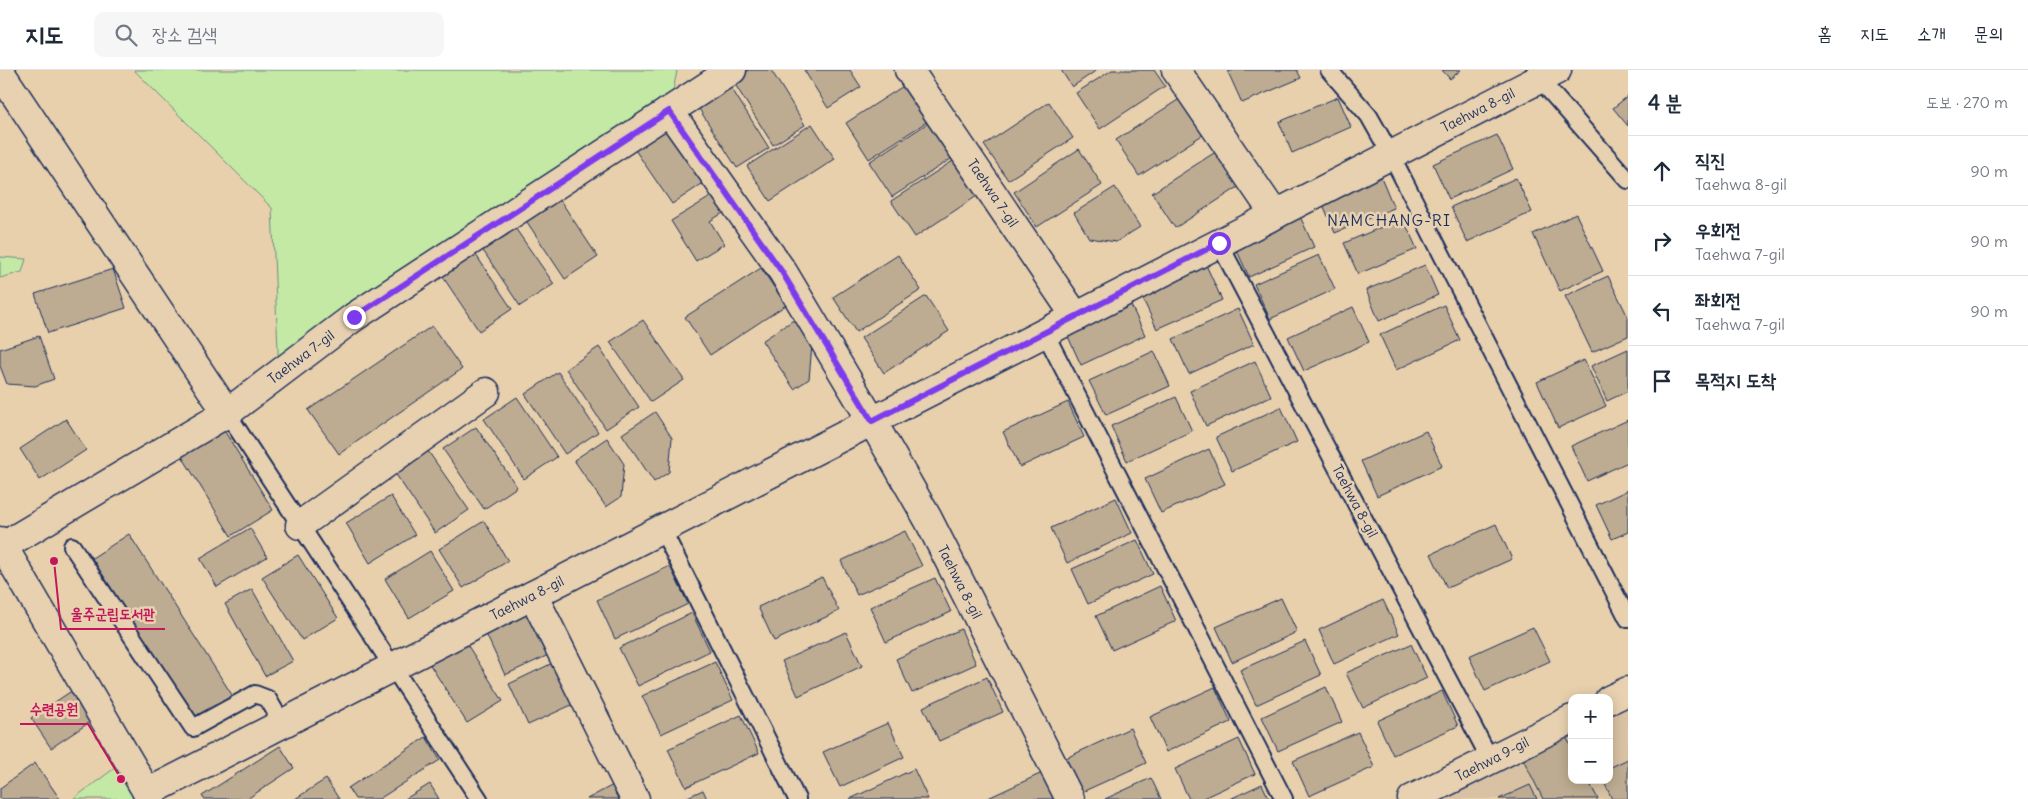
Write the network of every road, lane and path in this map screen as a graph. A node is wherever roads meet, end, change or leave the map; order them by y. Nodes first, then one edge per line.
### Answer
1 (732, 70) edge
2 (909, 70) edge
3 (1176, 70) edge
4 (1329, 70) edge
5 (0, 72) edge
6 (1543, 73) edge
7 (669, 111) junction
8 (1391, 155) junction
9 (1628, 180) edge
10 (1275, 214) junction
11 (1219, 243) junction
12 (1076, 317) junction
13 (1045, 333) junction
14 (486, 392) dead end
15 (227, 413) junction
16 (872, 421) junction
17 (300, 525) junction
18 (662, 529) junction
19 (1, 545) edge
20 (72, 546) dead end
21 (533, 595) junction
22 (1628, 620) edge
23 (393, 667) junction
24 (1628, 691) edge
25 (1613, 698) edge
26 (1568, 721) edge
27 (282, 723) junction
28 (1490, 759) junction
29 (149, 796) edge
30 (479, 799) edge
31 (635, 799) edge
32 (797, 799) edge
33 (1070, 799) edge
34 (1284, 799) edge
35 (1412, 799) edge

1 - 7 street, Taehwa 7-gil
2 - 12 street, Taehwa 7-gil
3 - 10 street
4 - 8 lane
5 - 15 street
6 - 8 street, Taehwa 8-gil
6 - 9 lane, Taehwa 8-gil
7 - 15 street, Taehwa 7-gil
7 - 16 street
8 - 10 street, Taehwa 8-gil
8 - 22 lane
10 - 11 street, Taehwa 8-gil
11 - 12 street, Taehwa 8-gil
11 - 28 lane, Taehwa 8-gil
12 - 13 street, Taehwa 8-gil
13 - 16 street, Taehwa 8-gil
13 - 34 lane
14 - 17 street
15 - 17 lane
15 - 19 street, Taehwa 7-gil
16 - 18 street, Taehwa 8-gil
16 - 33 street, Taehwa 8-gil
17 - 23 lane
18 - 21 street, Taehwa 8-gil
18 - 32 lane
19 - 29 street
20 - 27 lane
21 - 23 street, Taehwa 8-gil
21 - 31 street
23 - 27 street, Taehwa 8-gil
23 - 30 lane
24 - 25 street
26 - 28 street, Taehwa 9-gil
27 - 29 street, Taehwa 8-gil
28 - 35 street, Taehwa 9-gil

